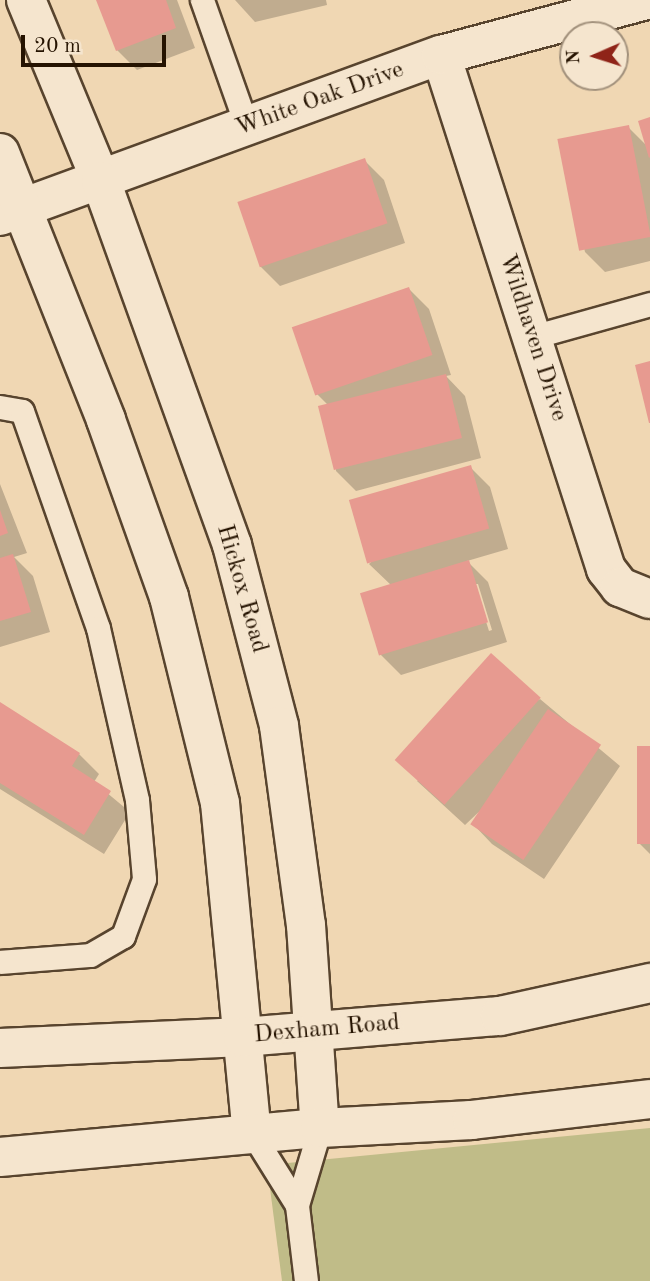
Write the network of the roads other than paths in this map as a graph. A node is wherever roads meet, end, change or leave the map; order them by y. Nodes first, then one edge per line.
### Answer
1 (26, 0) edge
2 (202, 0) edge
3 (646, 0) edge
4 (441, 55) junction
5 (247, 127) junction
6 (0, 153) edge
7 (101, 181) junction
8 (11, 213) edge
9 (650, 304) edge
10 (531, 337) junction
11 (0, 407) edge
12 (650, 599) edge
13 (0, 962) edge
14 (650, 983) edge
15 (314, 1032) junction
16 (243, 1037) junction
17 (0, 1048) edge
18 (650, 1098) edge
19 (320, 1128) junction
20 (252, 1133) junction
21 (0, 1157) edge
22 (298, 1205) junction
23 (306, 1281) edge

1 - 7 street, Hickox Road
2 - 5 lane
3 - 4 street, White Oak Drive
4 - 5 street, White Oak Drive
4 - 10 street, Wildhaven Drive
5 - 7 street, White Oak Drive
6 - 8 street, Hickox Road
7 - 8 street, White Oak Drive
7 - 15 street, Hickox Road
8 - 16 street, Hickox Road
9 - 10 lane
10 - 12 street, Wildhaven Drive
11 - 13 lane
14 - 15 street, Dexham Road
15 - 16 street, Dexham Road
15 - 19 street, Hickox Road
16 - 17 street, Dexham Road
16 - 20 street, Hickox Road
18 - 19 street
19 - 20 street
19 - 22 lane, Hickox Road
20 - 21 street
20 - 22 lane, Hickox Road
22 - 23 lane, Hickox Road

